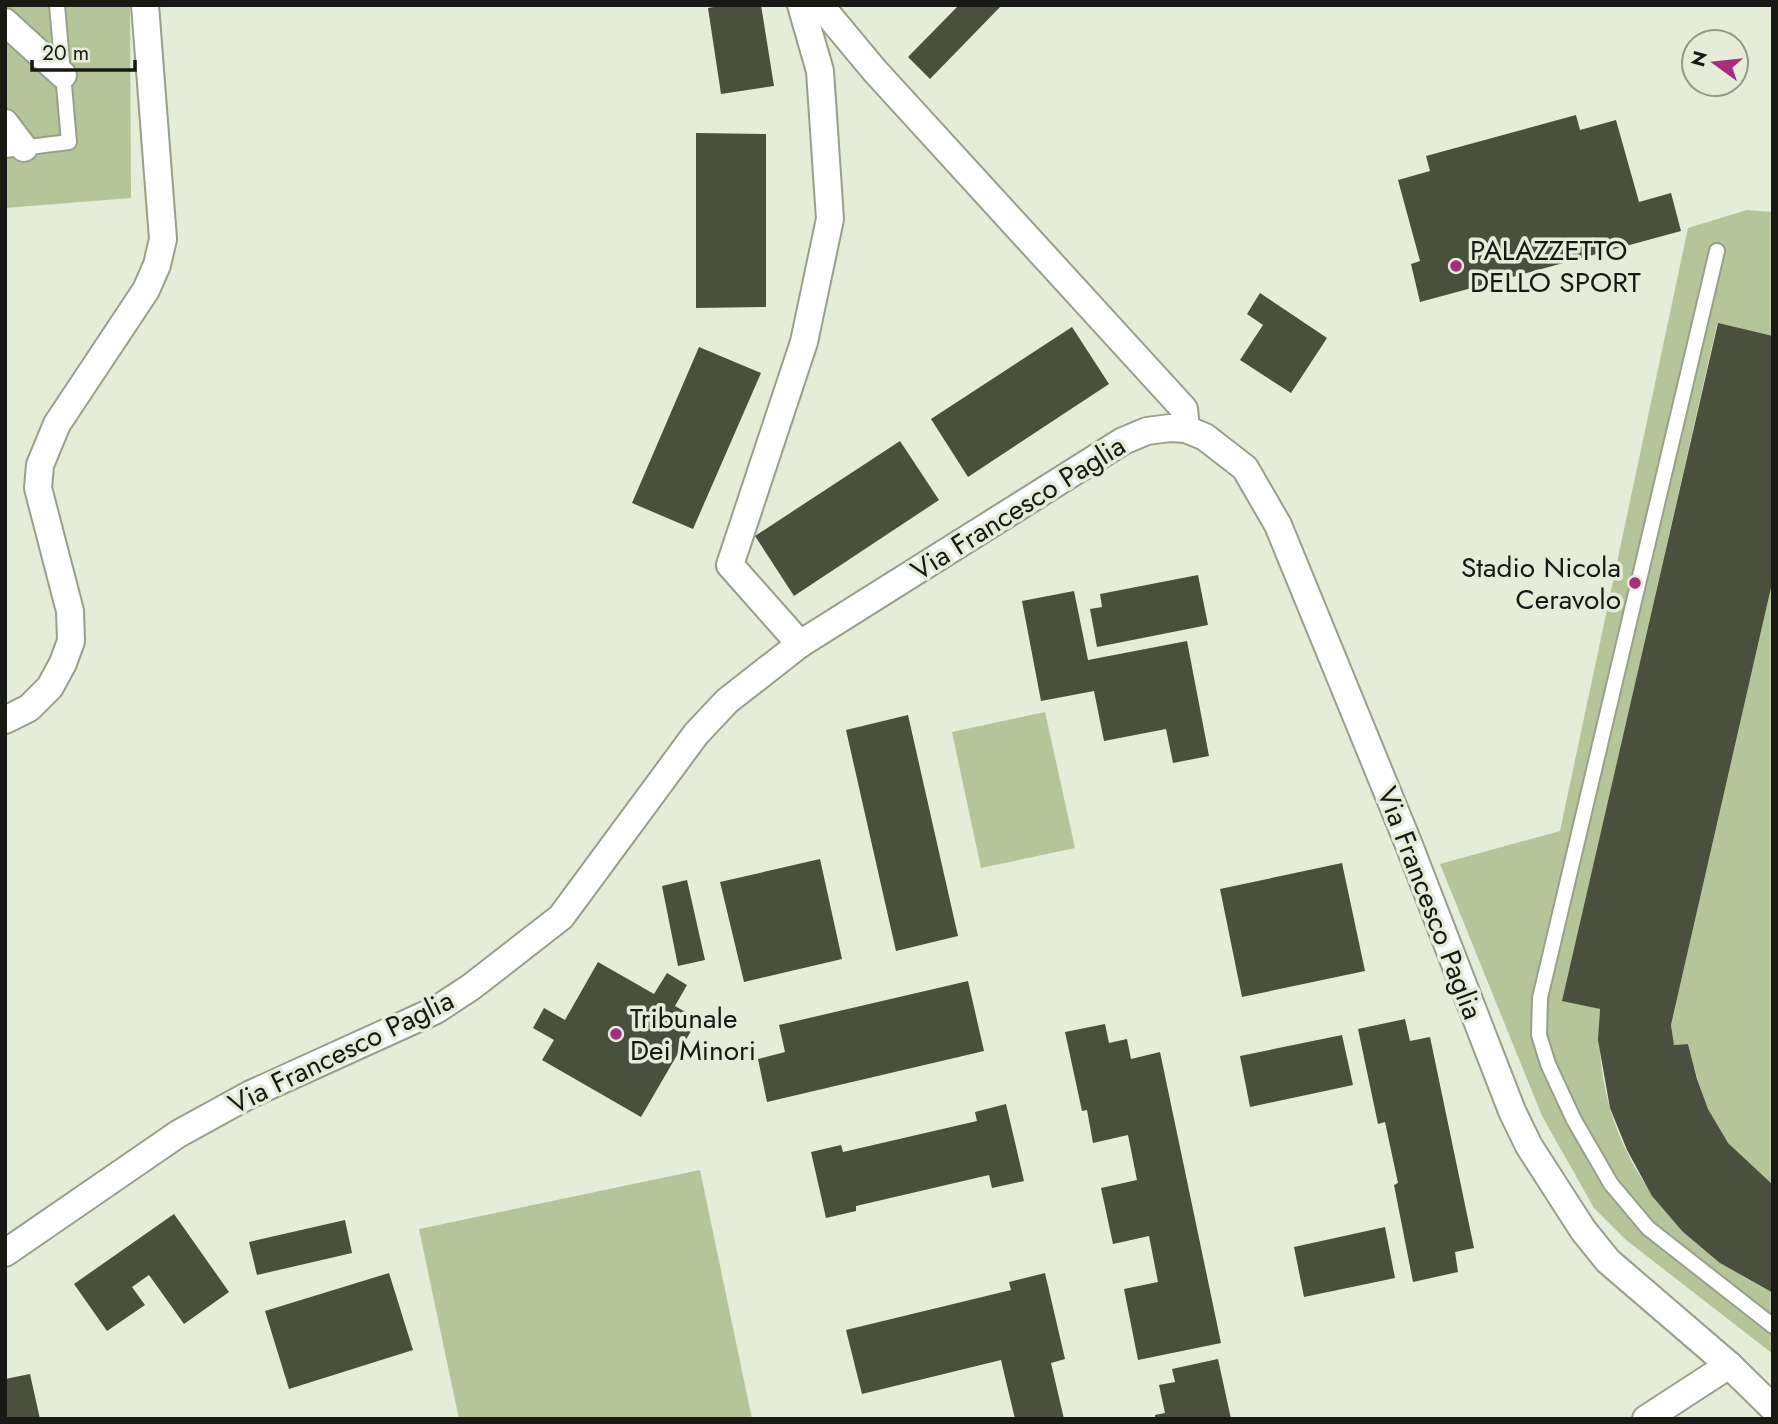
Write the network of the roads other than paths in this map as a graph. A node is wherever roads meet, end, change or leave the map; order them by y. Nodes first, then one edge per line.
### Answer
1 (57, 5) edge
2 (145, 5) edge
3 (801, 5) edge
4 (820, 5) edge
5 (5, 22) edge
6 (63, 75) junction
7 (5, 123) edge
8 (15, 149) edge
9 (1717, 251) dead end
10 (1186, 429) junction
11 (800, 644) junction
12 (5, 720) edge
13 (5, 1253) edge
14 (1773, 1326) edge
15 (1729, 1366) junction
16 (1769, 1396) edge
17 (1646, 1419) edge

1 - 6 lane
2 - 12 street
3 - 11 street
4 - 10 street
5 - 6 street
6 - 8 lane
7 - 8 street
9 - 14 lane
10 - 11 street, Via Francesco Paglia
10 - 15 street, Via Francesco Paglia
11 - 13 street, Via Francesco Paglia
15 - 16 street, Via Francesco Paglia
15 - 17 street

